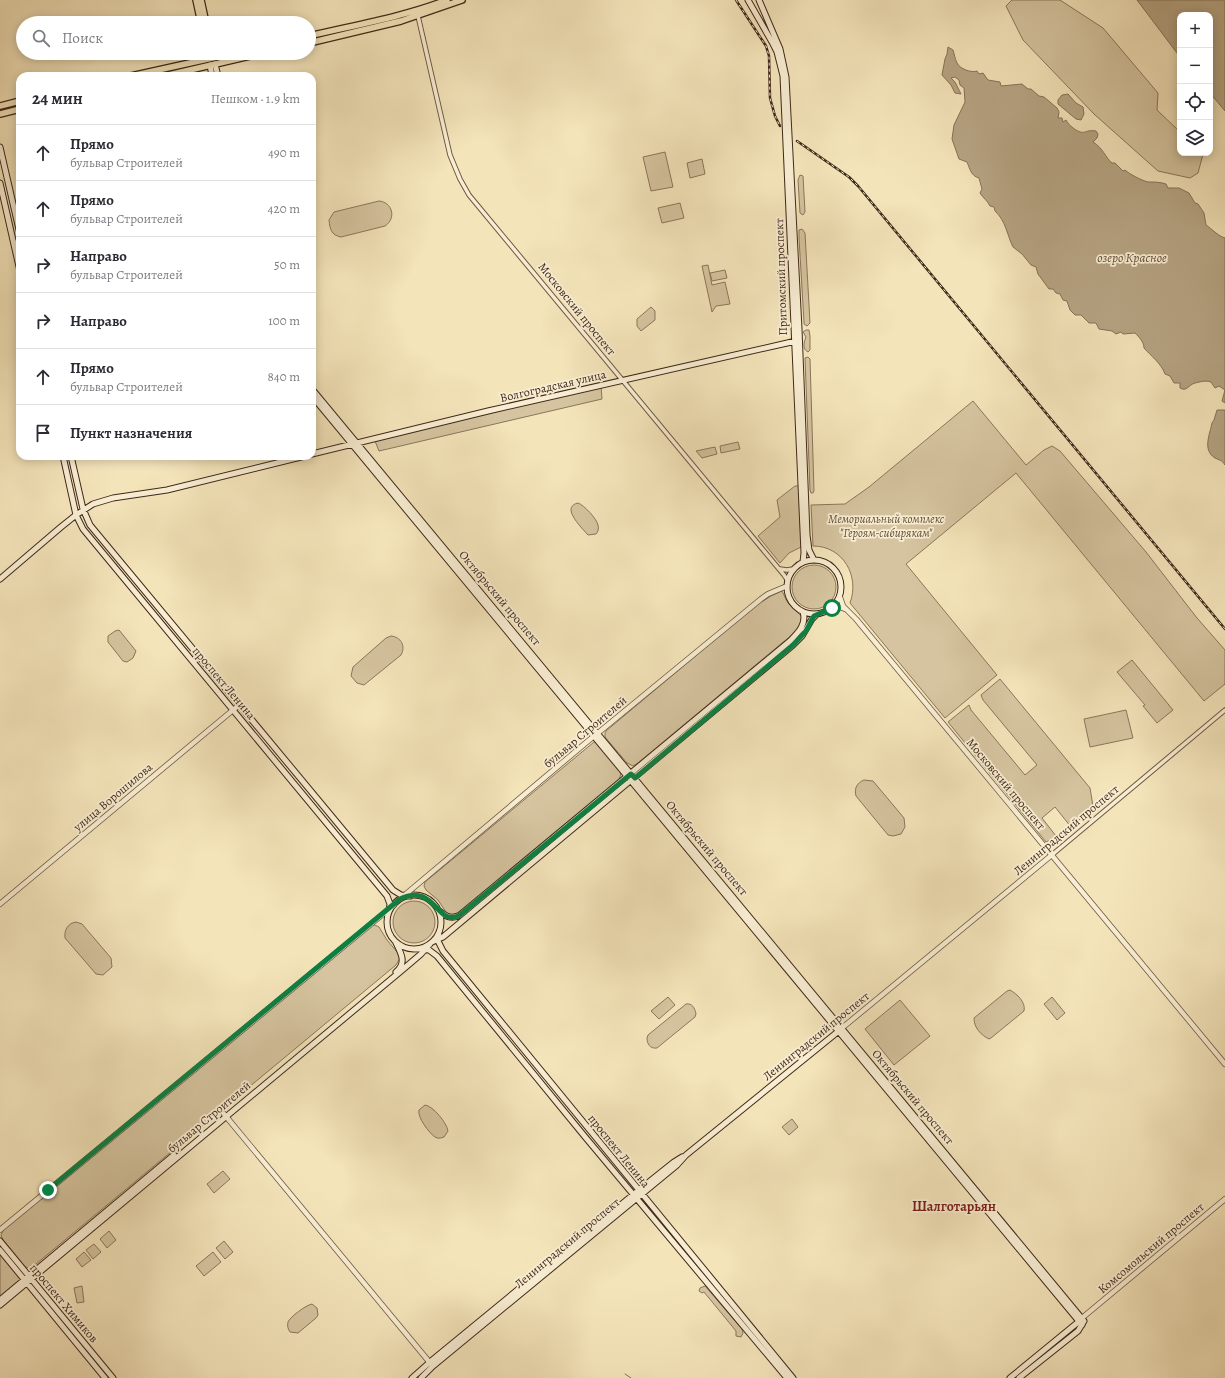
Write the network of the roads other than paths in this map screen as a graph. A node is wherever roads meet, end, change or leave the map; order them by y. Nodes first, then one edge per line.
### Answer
1 (196, 0) edge
2 (201, 0) edge
3 (447, 0) edge
4 (462, 0) edge
5 (748, 0) edge
6 (760, 2) edge
7 (751, 7) junction
8 (199, 16) edge
9 (204, 16) edge
10 (418, 16) junction
11 (316, 34) edge
12 (316, 41) edge
13 (192, 60) edge
14 (212, 60) edge
15 (234, 60) edge
16 (213, 65) junction
17 (146, 72) edge
18 (182, 72) edge
19 (212, 72) edge
20 (216, 72) edge
21 (16, 102) edge
22 (0, 106) edge
23 (16, 110) edge
24 (0, 114) edge
25 (0, 147) edge
26 (0, 183) edge
27 (16, 217) edge
28 (14, 243) joint
29 (16, 252) edge
30 (797, 341) junction
31 (622, 380) junction
32 (316, 394) edge
33 (316, 401) edge
34 (354, 444) junction
35 (316, 453) edge
36 (64, 460) edge
37 (72, 460) edge
38 (289, 460) edge
39 (83, 509) junction
40 (76, 514) junction
41 (814, 560) junction
42 (803, 562) junction
43 (778, 569) junction
44 (793, 569) junction
45 (0, 579) edge
46 (787, 584) junction
47 (840, 597) junction
48 (832, 608) junction
49 (847, 610) junction
50 (803, 612) junction
51 (818, 614) junction
52 (239, 705) junction
53 (233, 710) junction
54 (1225, 710) edge
55 (596, 735) junction
56 (631, 777) junction
57 (1053, 854) junction
58 (402, 898) junction
59 (0, 904) edge
60 (391, 908) junction
61 (438, 910) junction
62 (439, 932) junction
63 (438, 940) junction
64 (396, 942) junction
65 (431, 943) junction
66 (419, 948) junction
67 (426, 949) junction
68 (840, 1030) junction
69 (1225, 1064) edge
70 (226, 1115) junction
71 (640, 1192) junction
72 (635, 1196) junction
73 (1225, 1199) edge
74 (0, 1230) edge
75 (0, 1241) edge
76 (0, 1250) edge
77 (28, 1279) junction
78 (0, 1300) edge
79 (0, 1305) edge
80 (1082, 1321) junction
81 (432, 1364) junction
82 (106, 1378) edge
83 (113, 1378) edge
84 (412, 1378) edge
85 (421, 1378) edge
86 (786, 1378) edge
87 (793, 1378) edge
88 (1010, 1378) edge
89 (1019, 1378) edge

1 - 8 main road
2 - 9 main road
3 - 11 main road
4 - 10 main road
5 - 7 main road, Притомский проспект
6 - 7 main road
6 - 30 main road, Притомский проспект
7 - 30 main road, Притомский проспект
10 - 12 main road
10 - 31 street, Московский проспект
13 - 17 main road
14 - 16 main road
15 - 16 main road
16 - 18 main road
16 - 19 main road
16 - 20 main road
21 - 22 main road
23 - 24 main road
25 - 27 main road
26 - 28 main road
28 - 29 main road
30 - 31 main road, Волгоградская улица
30 - 41 main road, Притомский проспект
30 - 42 main road, Притомский проспект
31 - 34 main road, Волгоградская улица
31 - 43 street, Московский проспект
32 - 34 main road, Октябрьский проспект
33 - 34 main road, Октябрьский проспект
34 - 35 main road, Волгоградская улица
34 - 55 main road, Октябрьский проспект
36 - 40 main road, проспект Ленина
37 - 39 main road, проспект Ленина
38 - 39 main road
39 - 40 main road
39 - 52 main road, проспект Ленина
40 - 45 main road
40 - 53 main road, проспект Ленина
41 - 42 main road
41 - 47 main road
42 - 44 main road
43 - 44 street
43 - 46 street, Московский проспект
44 - 46 main road
46 - 50 main road
46 - 55 street, бульвар Строителей
47 - 48 main road
47 - 49 street, Московский проспект
48 - 49 street
48 - 51 main road
49 - 57 street, Московский проспект
50 - 51 main road
50 - 56 main road
51 - 56 main road
52 - 53 street, улица Ворошилова
52 - 58 main road, проспект Ленина
53 - 59 street, улица Ворошилова
53 - 60 main road, проспект Ленина
54 - 57 street, Ленинградский проспект
55 - 56 main road, Октябрьский проспект
55 - 58 street, бульвар Строителей
56 - 61 main road
56 - 63 main road
56 - 68 main road, Октябрьский проспект
57 - 68 street, Ленинградский проспект
57 - 69 street, Московский проспект
58 - 60 main road
58 - 61 main road
60 - 64 main road
60 - 74 street
61 - 62 main road
62 - 63 main road
62 - 65 main road
63 - 65 main road
63 - 71 main road, проспект Ленина
64 - 66 main road
64 - 70 main road, бульвар Строителей
65 - 66 main road
65 - 67 main road, бульвар Строителей
66 - 67 main road
67 - 70 main road, бульвар Строителей
67 - 72 main road, проспект Ленина
68 - 71 main road, Ленинградский проспект
68 - 80 main road, Октябрьский проспект
70 - 77 main road, бульвар Строителей
70 - 81 street
71 - 72 main road, Ленинградский проспект
71 - 87 main road, проспект Ленина
72 - 81 main road, Ленинградский проспект
72 - 86 main road, проспект Ленина
73 - 80 street, Комсомольский проспект
75 - 77 main road, проспект Химиков
76 - 77 main road, проспект Химиков
77 - 78 main road, бульвар Строителей
77 - 79 main road, бульвар Строителей
77 - 82 main road, проспект Химиков
77 - 83 main road, проспект Химиков
80 - 88 main road, Комсомольский проспект
80 - 89 main road, Комсомольский проспект
81 - 84 main road, Ленинградский проспект
81 - 85 main road, Ленинградский проспект

